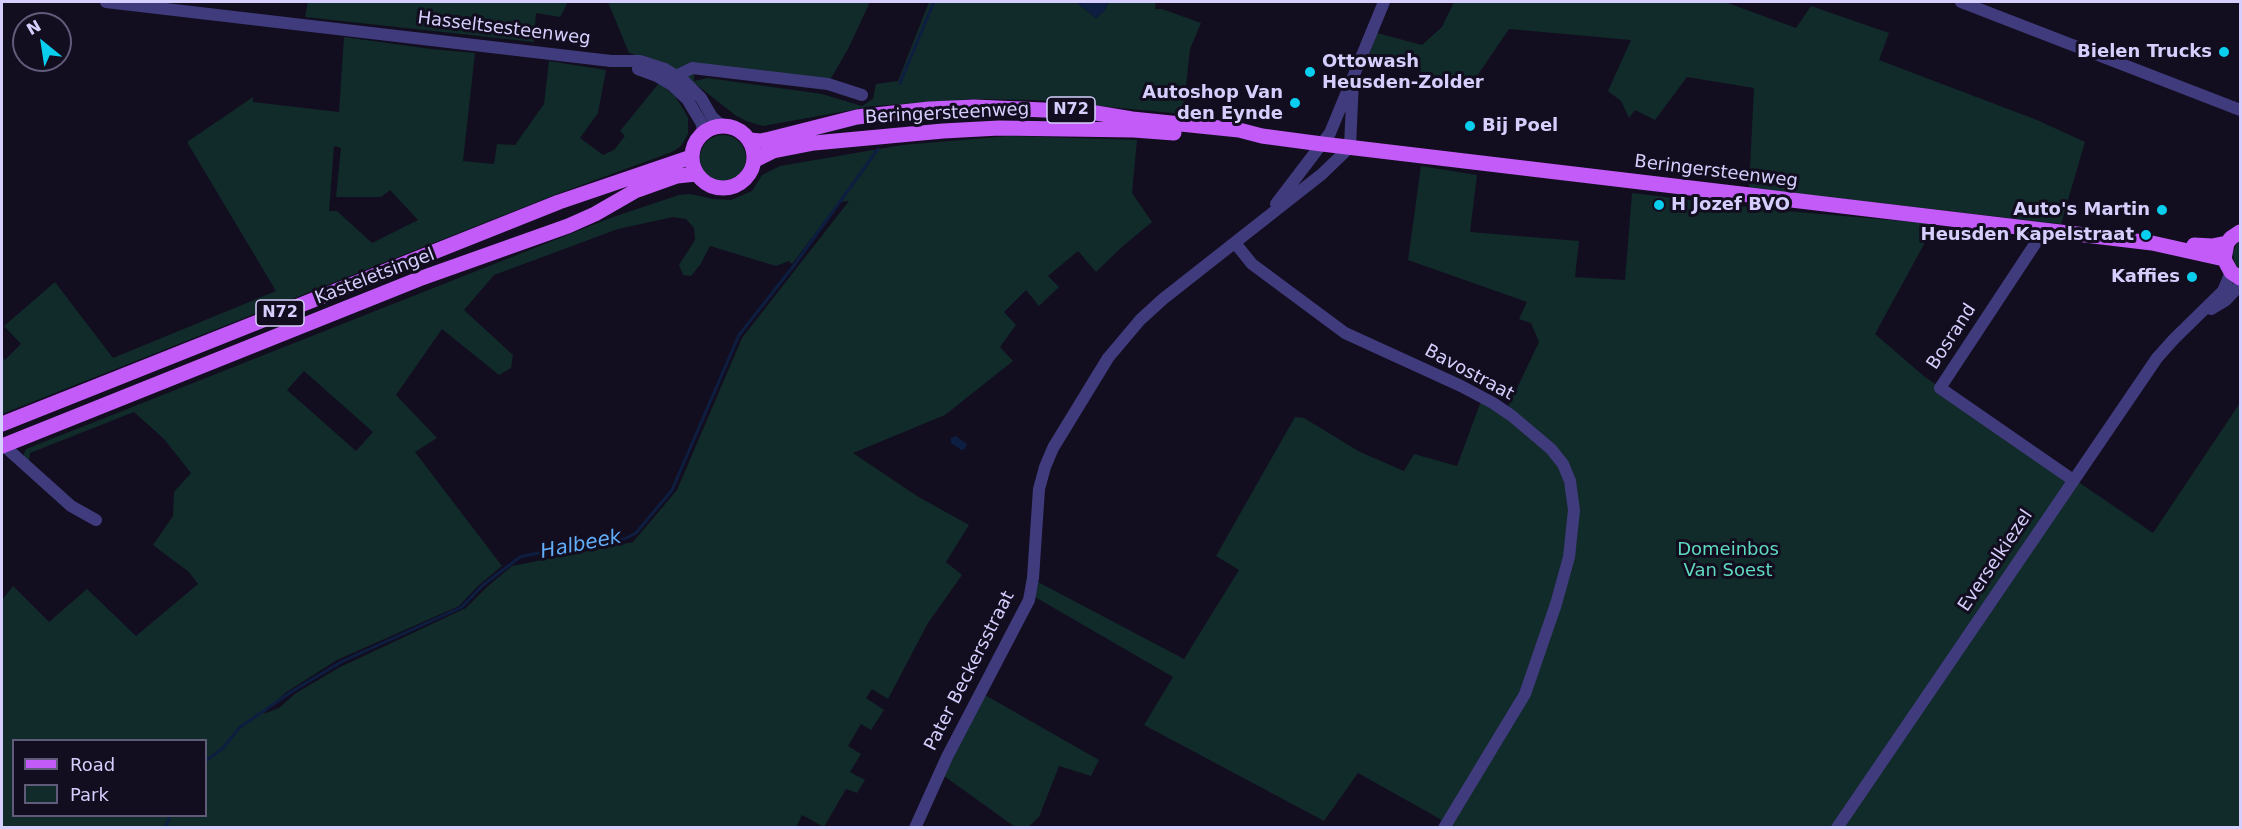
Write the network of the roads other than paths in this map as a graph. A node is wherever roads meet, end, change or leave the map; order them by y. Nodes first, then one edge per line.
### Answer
1 (106, 2) edge
2 (1384, 2) edge
3 (1961, 2) edge
4 (611, 61) junction
5 (676, 76) junction
6 (1353, 79) junction
7 (862, 95) dead end
8 (2241, 110) edge
9 (722, 126) junction
10 (703, 133) junction
11 (813, 136) junction
12 (1262, 136) junction
13 (750, 140) junction
14 (1322, 144) junction
15 (1350, 147) junction
16 (692, 157) junction
17 (755, 160) junction
18 (696, 174) junction
19 (1264, 219) junction
20 (2042, 230) junction
21 (2241, 232) edge
22 (1235, 243) junction
23 (2233, 267) edge
24 (2, 424) edge
25 (2, 446) edge
26 (2073, 480) junction
27 (96, 520) dead end
28 (915, 828) edge
29 (1444, 828) edge
30 (1837, 828) edge

1 - 4 street, Hasseltsesteenweg
2 - 6 street, Pater Beckersstraat
3 - 8 street
4 - 5 street, Hasseltsesteenweg
4 - 10 street, Hasseltsesteenweg
5 - 7 street
5 - 9 street, Hasseltsesteenweg
6 - 14 street, Pater Beckersstraat
6 - 15 street
9 - 10 main road
9 - 13 main road, Hasseltsesteenweg
10 - 16 main road
11 - 12 main road, Beringersteenweg / N72
11 - 12 main road, Beringersteenweg / N72
11 - 13 main road, N72
11 - 17 main road, N72
12 - 14 main road, Beringersteenweg / N72
13 - 17 main road
14 - 15 main road, Beringersteenweg / N72
14 - 19 street, Pater Beckersstraat
15 - 19 street, Pater Beckersstraat
15 - 20 main road, Beringersteenweg / N72
16 - 18 main road
16 - 24 main road, Kasteletsingel / N72
17 - 18 main road
18 - 25 main road, Kasteletsingel / N72
19 - 22 street, Pater Beckersstraat
20 - 23 main road, Beringersteenweg / N72
20 - 26 street, Bosrand
21 - 23 main road
22 - 28 street, Pater Beckersstraat
22 - 29 street, Bavostraat
23 - 26 street, Everselkiezel
25 - 27 street
26 - 30 street, Everselkiezel

